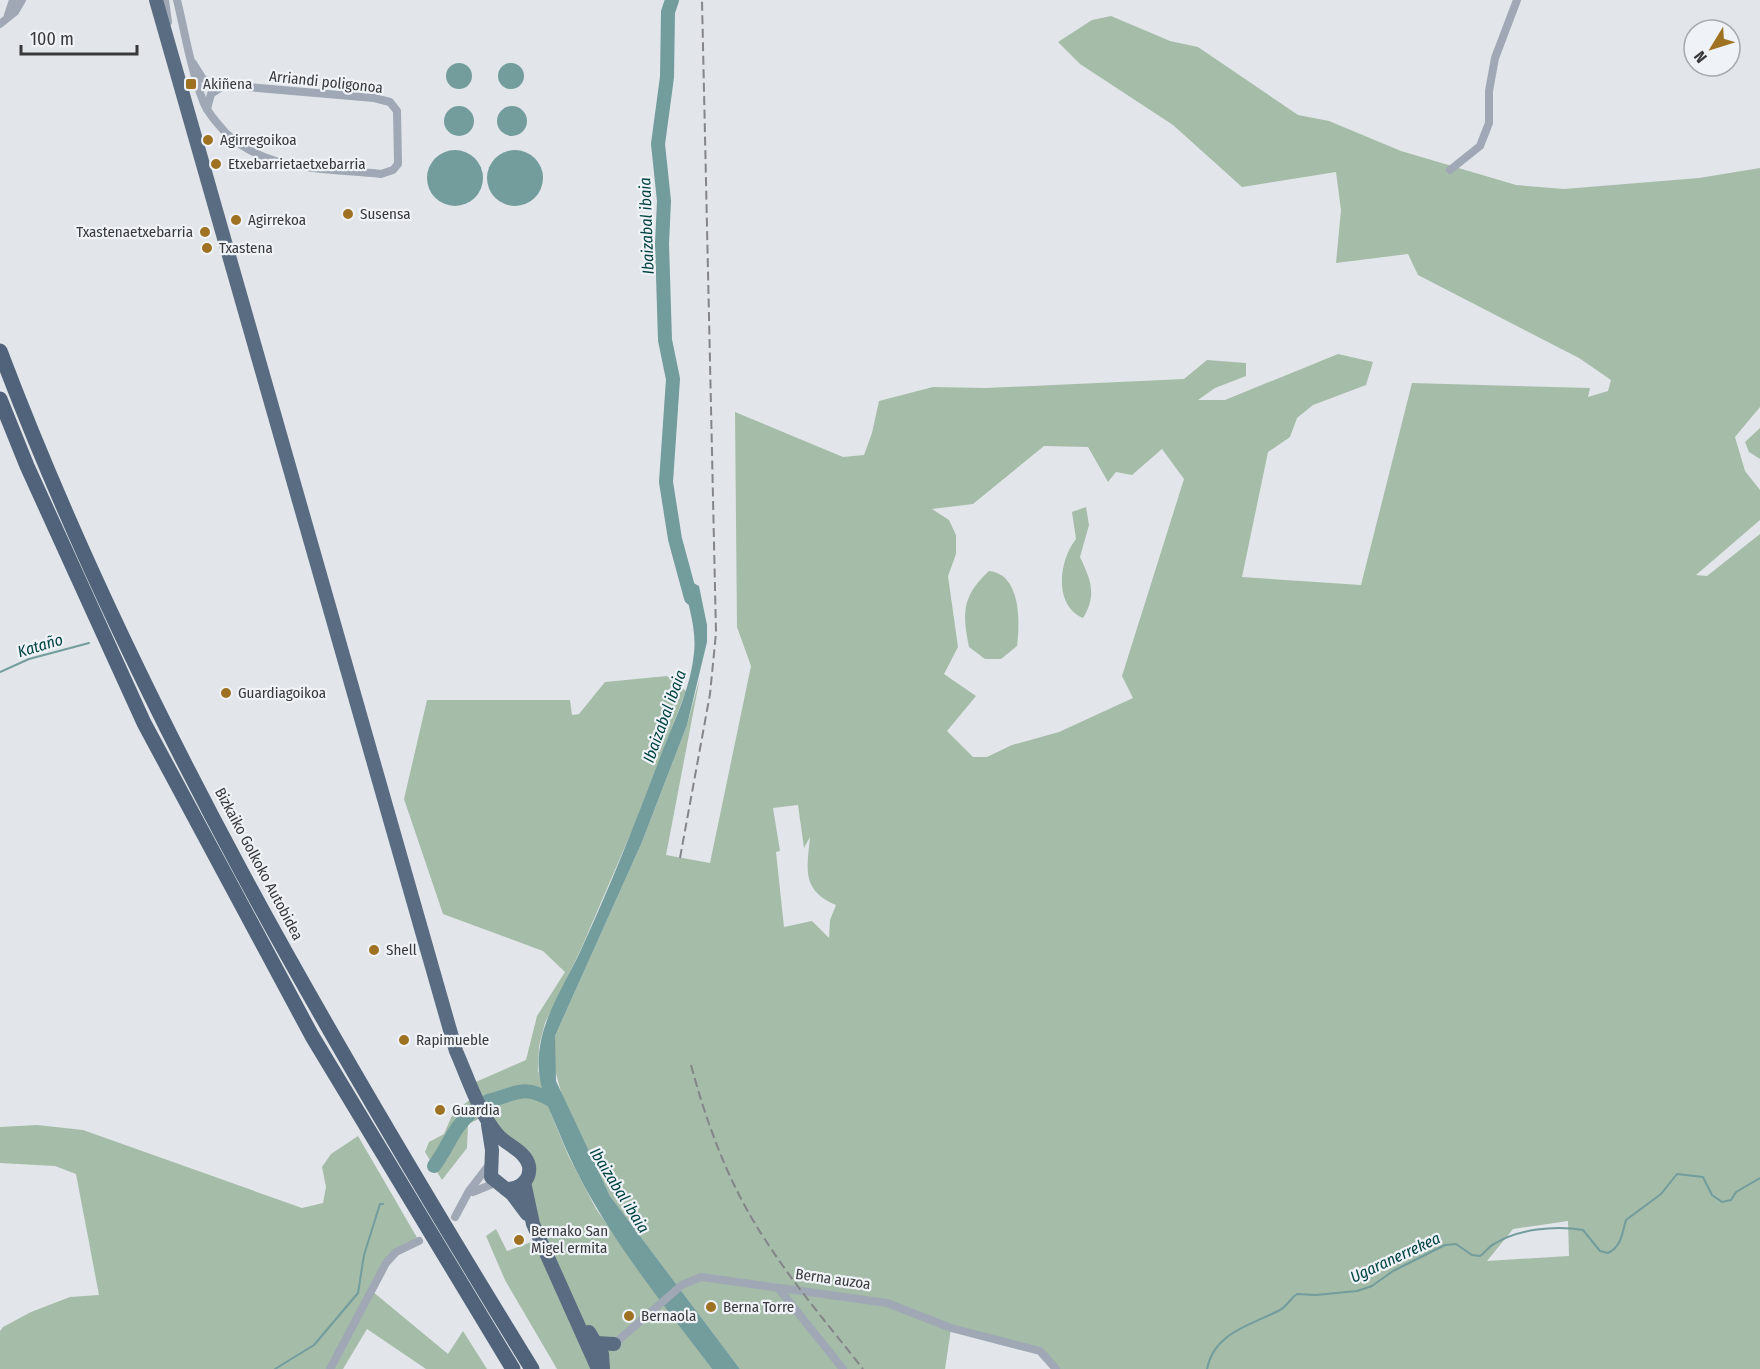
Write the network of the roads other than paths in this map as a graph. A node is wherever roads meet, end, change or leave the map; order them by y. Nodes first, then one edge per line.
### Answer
1 (13, 0) edge
2 (22, 0) edge
3 (156, 0) edge
4 (163, 0) edge
5 (177, 0) edge
6 (1518, 0) edge
7 (8, 16) junction
8 (0, 24) edge
9 (193, 63) junction
10 (179, 75) junction
11 (224, 86) junction
12 (207, 108) junction
13 (1450, 170) dead end
14 (0, 351) edge
15 (0, 399) edge
16 (487, 1120) junction
17 (515, 1150) junction
18 (491, 1162) junction
19 (524, 1182) junction
20 (500, 1186) junction
21 (466, 1198) junction
22 (455, 1217) dead end
23 (533, 1224) junction
24 (419, 1241) dead end
25 (773, 1287) junction
26 (573, 1314) junction
27 (596, 1343) junction
28 (615, 1344) junction
29 (601, 1365) edge
30 (330, 1369) edge
31 (513, 1369) edge
32 (532, 1369) edge
33 (843, 1369) edge
34 (1056, 1369) edge

1 - 7 street
2 - 7 street
3 - 10 highway
4 - 10 highway
5 - 9 street, Arriandi poligonoa
6 - 13 street
7 - 8 street
9 - 11 street, Arriandi poligonoa
9 - 12 street, Arriandi poligonoa
10 - 16 highway
11 - 12 street
11 - 12 street, Arriandi poligonoa
14 - 32 highway, Bizkaiko Golkoko Autobidea
15 - 31 highway
16 - 17 highway
16 - 18 highway
17 - 18 highway
17 - 19 highway
18 - 20 highway
18 - 21 street
19 - 20 highway
19 - 23 highway
20 - 21 street
20 - 23 highway
21 - 22 street
23 - 26 highway
24 - 30 street
25 - 28 street, Berna auzoa
25 - 33 street
25 - 34 street, Berna auzoa
26 - 27 highway
26 - 29 highway
27 - 28 highway
27 - 29 highway
28 - 29 highway

